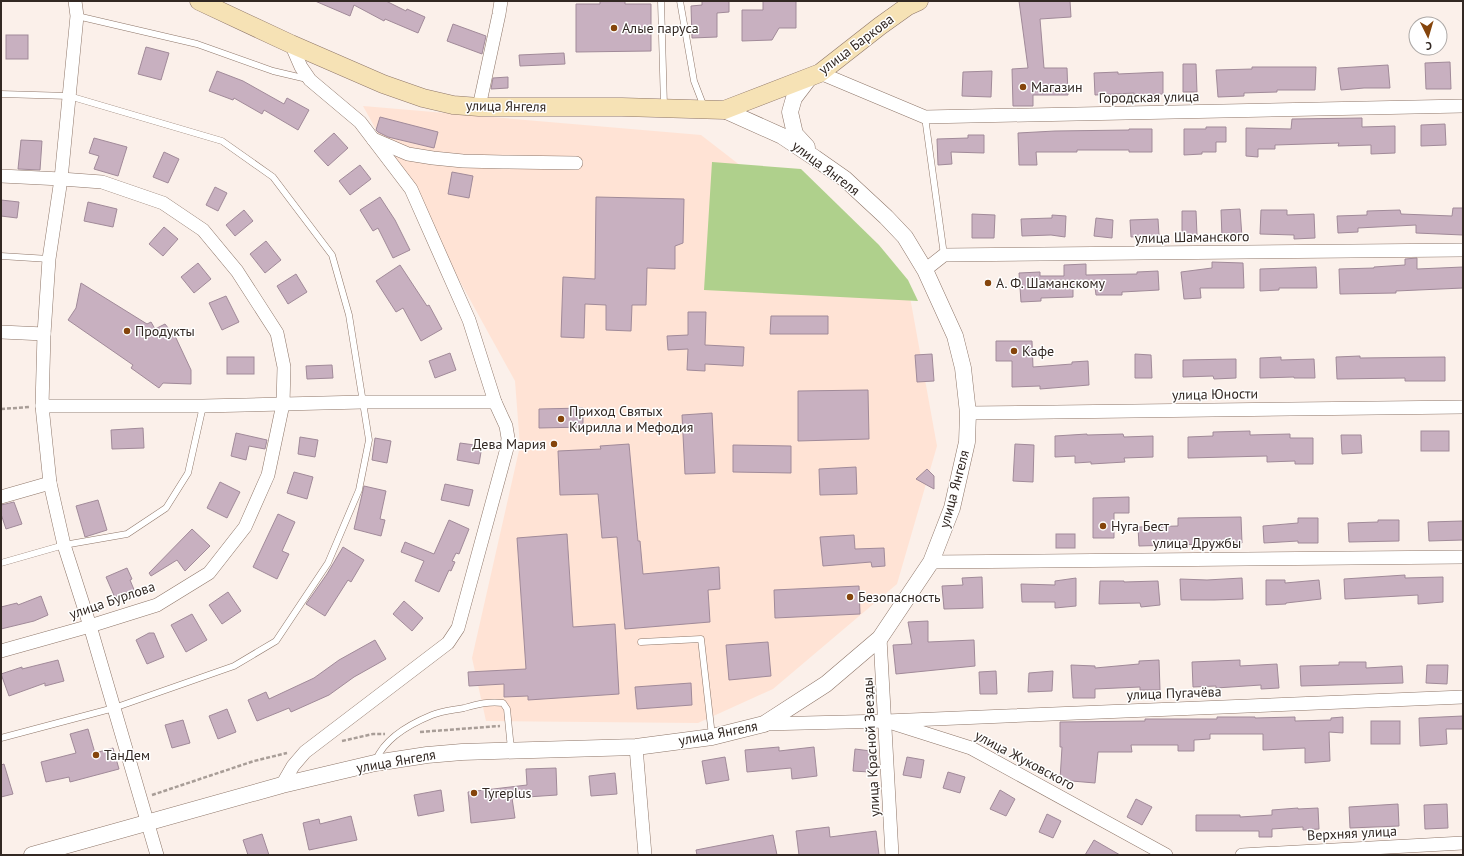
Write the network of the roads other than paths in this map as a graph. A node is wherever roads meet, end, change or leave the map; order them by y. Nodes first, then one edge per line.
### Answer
1 (75, 1) edge
2 (199, 1) edge
3 (501, 1) edge
4 (661, 1) edge
5 (680, 1) edge
6 (919, 1) edge
7 (77, 16) junction
8 (290, 44) junction
9 (815, 75) junction
10 (310, 80) junction
11 (1, 94) edge
12 (69, 96) junction
13 (1463, 106) edge
14 (479, 107) junction
15 (664, 108) junction
16 (705, 109) junction
17 (724, 110) junction
18 (925, 117) junction
19 (372, 139) junction
20 (815, 158) junction
21 (576, 163) dead end
22 (1, 176) edge
23 (61, 179) junction
24 (1463, 250) edge
25 (944, 255) junction
26 (1, 256) edge
27 (49, 259) junction
28 (925, 270) junction
29 (1, 332) edge
30 (44, 334) junction
31 (362, 402) junction
32 (495, 402) junction
33 (283, 404) junction
34 (42, 406) junction
35 (203, 406) junction
36 (1463, 407) edge
37 (968, 413) junction
38 (50, 483) junction
39 (1, 497) edge
40 (64, 545) junction
41 (1463, 557) edge
42 (931, 562) junction
43 (1, 563) edge
44 (90, 626) junction
45 (880, 638) junction
46 (641, 642) dead end
47 (1, 651) edge
48 (1463, 696) edge
49 (114, 708) junction
50 (886, 721) junction
51 (764, 724) junction
52 (712, 737) junction
53 (1, 738) edge
54 (636, 747) junction
55 (511, 751) junction
56 (375, 763) junction
57 (282, 785) junction
58 (147, 822) junction
59 (1463, 842) edge
60 (32, 855) edge
61 (157, 855) edge
62 (645, 855) edge
63 (892, 855) edge
64 (1166, 855) edge
65 (1242, 855) edge

1 - 7 street
2 - 8 main road, улица Янгеля
3 - 14 street
4 - 15 lane
5 - 16 lane
6 - 9 main road, улица Баркова
7 - 10 lane
7 - 12 street
8 - 10 street
8 - 14 main road, улица Янгеля
9 - 17 main road, улица Баркова
9 - 18 street, Городская улица
9 - 20 street
10 - 19 street
11 - 12 lane
12 - 23 street
12 - 31 lane
13 - 18 street, Городская улица
14 - 15 main road, улица Янгеля
15 - 16 main road, улица Янгеля
16 - 17 main road, улица Янгеля
17 - 20 street, улица Янгеля
18 - 25 lane
19 - 21 street
19 - 32 street
20 - 28 street, улица Янгеля
22 - 23 street, улица Бурлова
23 - 27 street
23 - 33 street, улица Бурлова
24 - 25 street, улица Шаманского
25 - 28 street
26 - 27 lane
27 - 30 street
28 - 37 street, улица Янгеля
29 - 30 street
30 - 34 street
31 - 32 street
31 - 33 street
31 - 49 lane
32 - 57 street
33 - 35 street
33 - 44 street, улица Бурлова
34 - 35 street
34 - 38 street
35 - 40 lane
36 - 37 street, улица Юности
37 - 42 street, улица Янгеля
38 - 39 street
38 - 40 street
40 - 43 lane
40 - 44 street
41 - 42 street, улица Дружбы
42 - 45 street, улица Янгеля
44 - 47 street, улица Бурлова
44 - 49 street
45 - 50 street, улица Красной Звезды
45 - 51 street, улица Янгеля
46 - 52 lane
48 - 50 street, улица Пугачёва
49 - 53 lane
49 - 58 street
50 - 51 street, улица Жуковского
50 - 63 street, улица Красной Звезды
50 - 64 street, улица Жуковского
51 - 52 street, улица Янгеля
52 - 54 street, улица Янгеля
54 - 55 street, улица Янгеля
54 - 62 street
55 - 56 street, улица Янгеля
55 - 56 lane
56 - 57 street, улица Янгеля
57 - 58 street, улица Янгеля
58 - 60 street, улица Янгеля
58 - 61 street
59 - 65 street, Верхняя улица

